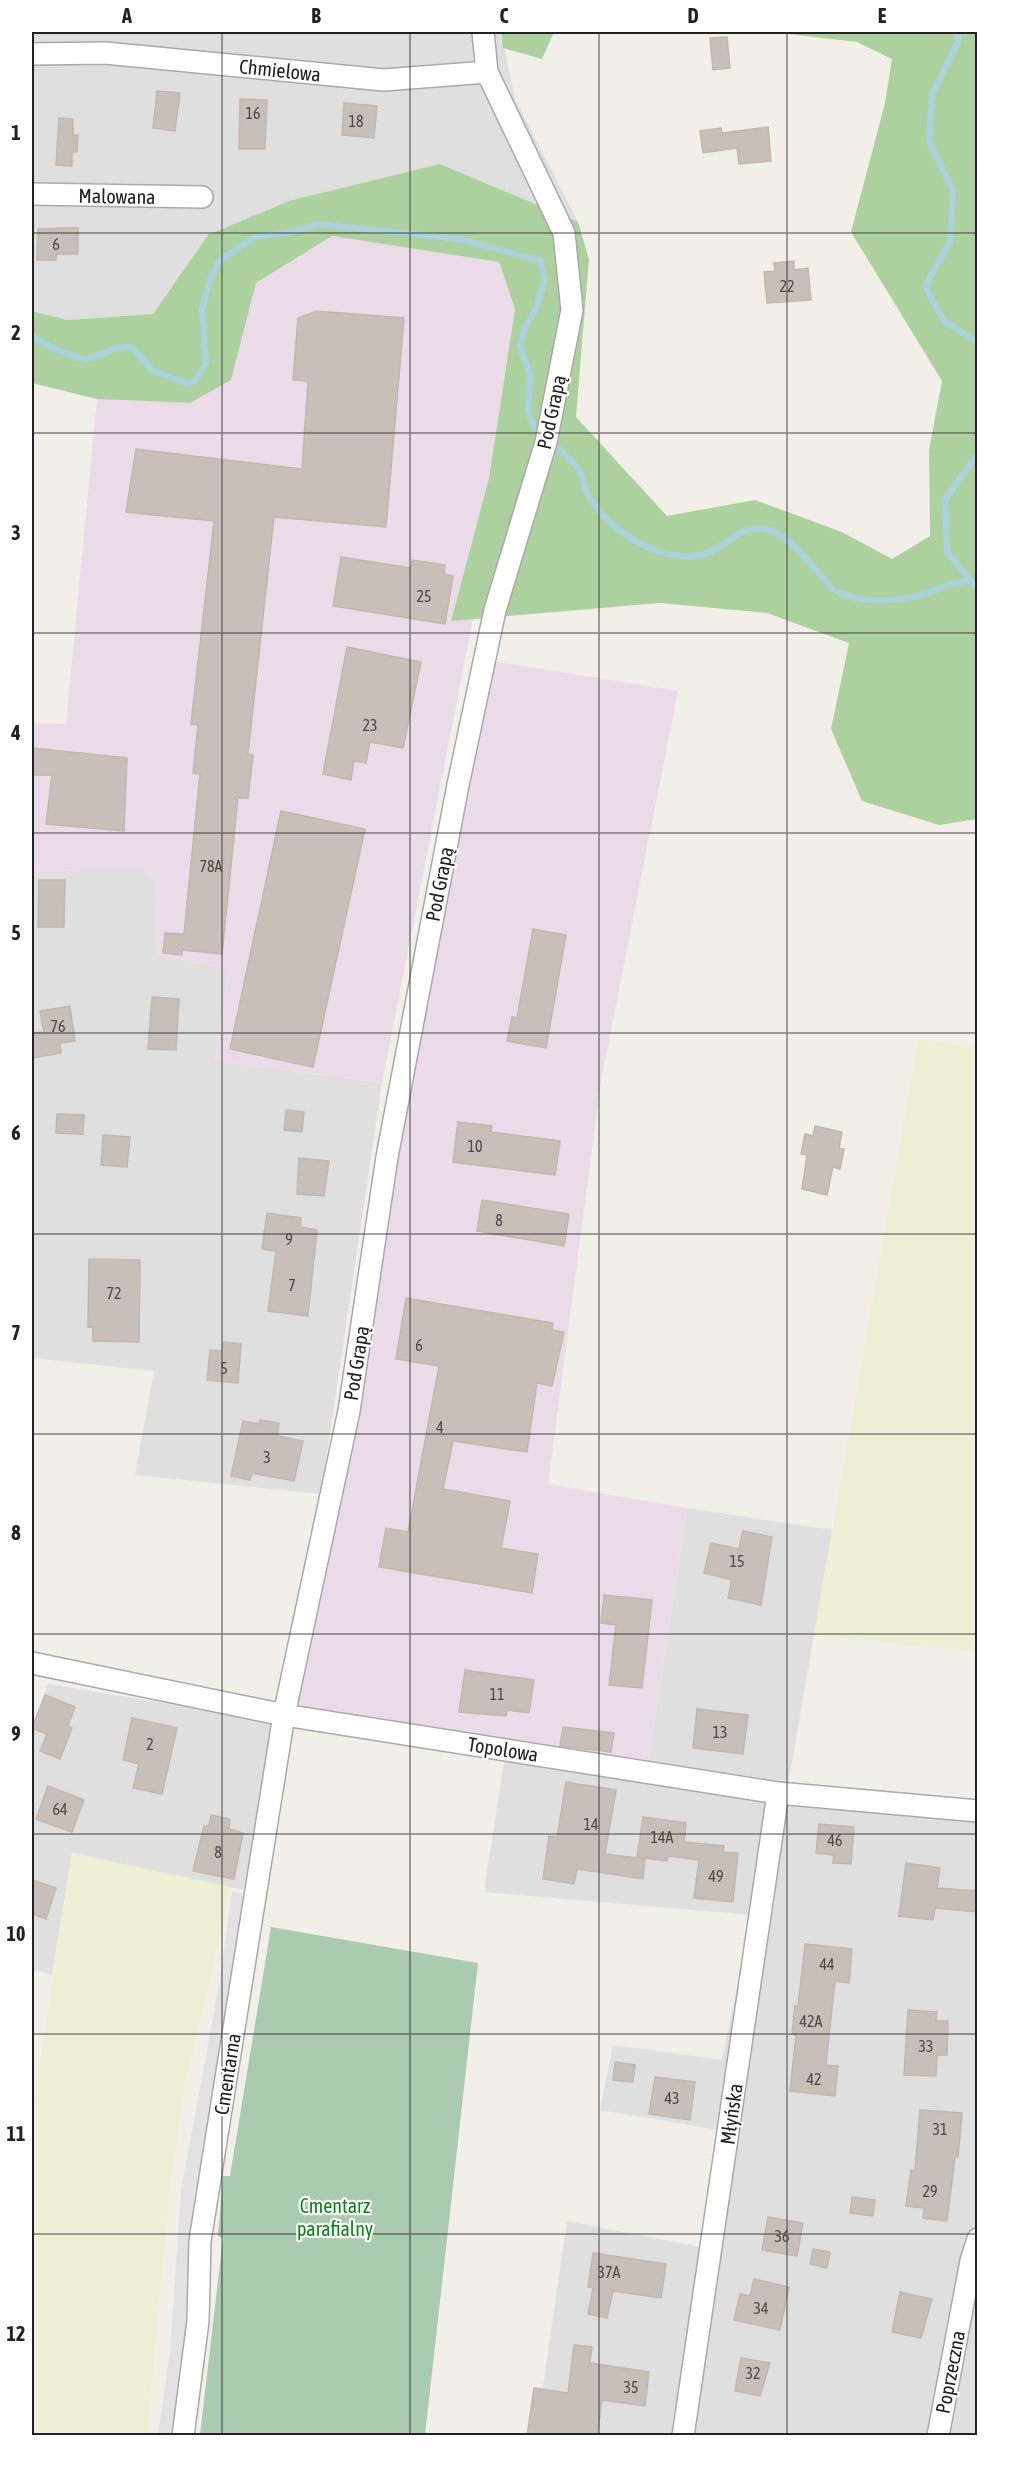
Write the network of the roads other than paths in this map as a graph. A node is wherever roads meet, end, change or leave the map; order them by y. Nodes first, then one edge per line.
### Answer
1 (483, 32) edge
2 (32, 54) edge
3 (487, 72) junction
4 (32, 194) edge
5 (202, 197) dead end
6 (32, 1663) edge
7 (284, 1715) junction
8 (778, 1793) junction
9 (978, 1811) edge
10 (977, 2244) edge
11 (183, 2436) edge
12 (683, 2436) edge
13 (938, 2436) edge

1 - 3 street
2 - 3 street, Chmielowa
3 - 7 street, Pod Grapą
4 - 5 street, Malowana
6 - 7 street, Topolowa
7 - 8 street, Topolowa
7 - 11 street, Cmentarna
8 - 9 street, Topolowa
8 - 12 street, Młyńska
10 - 13 street, Poprzeczna

